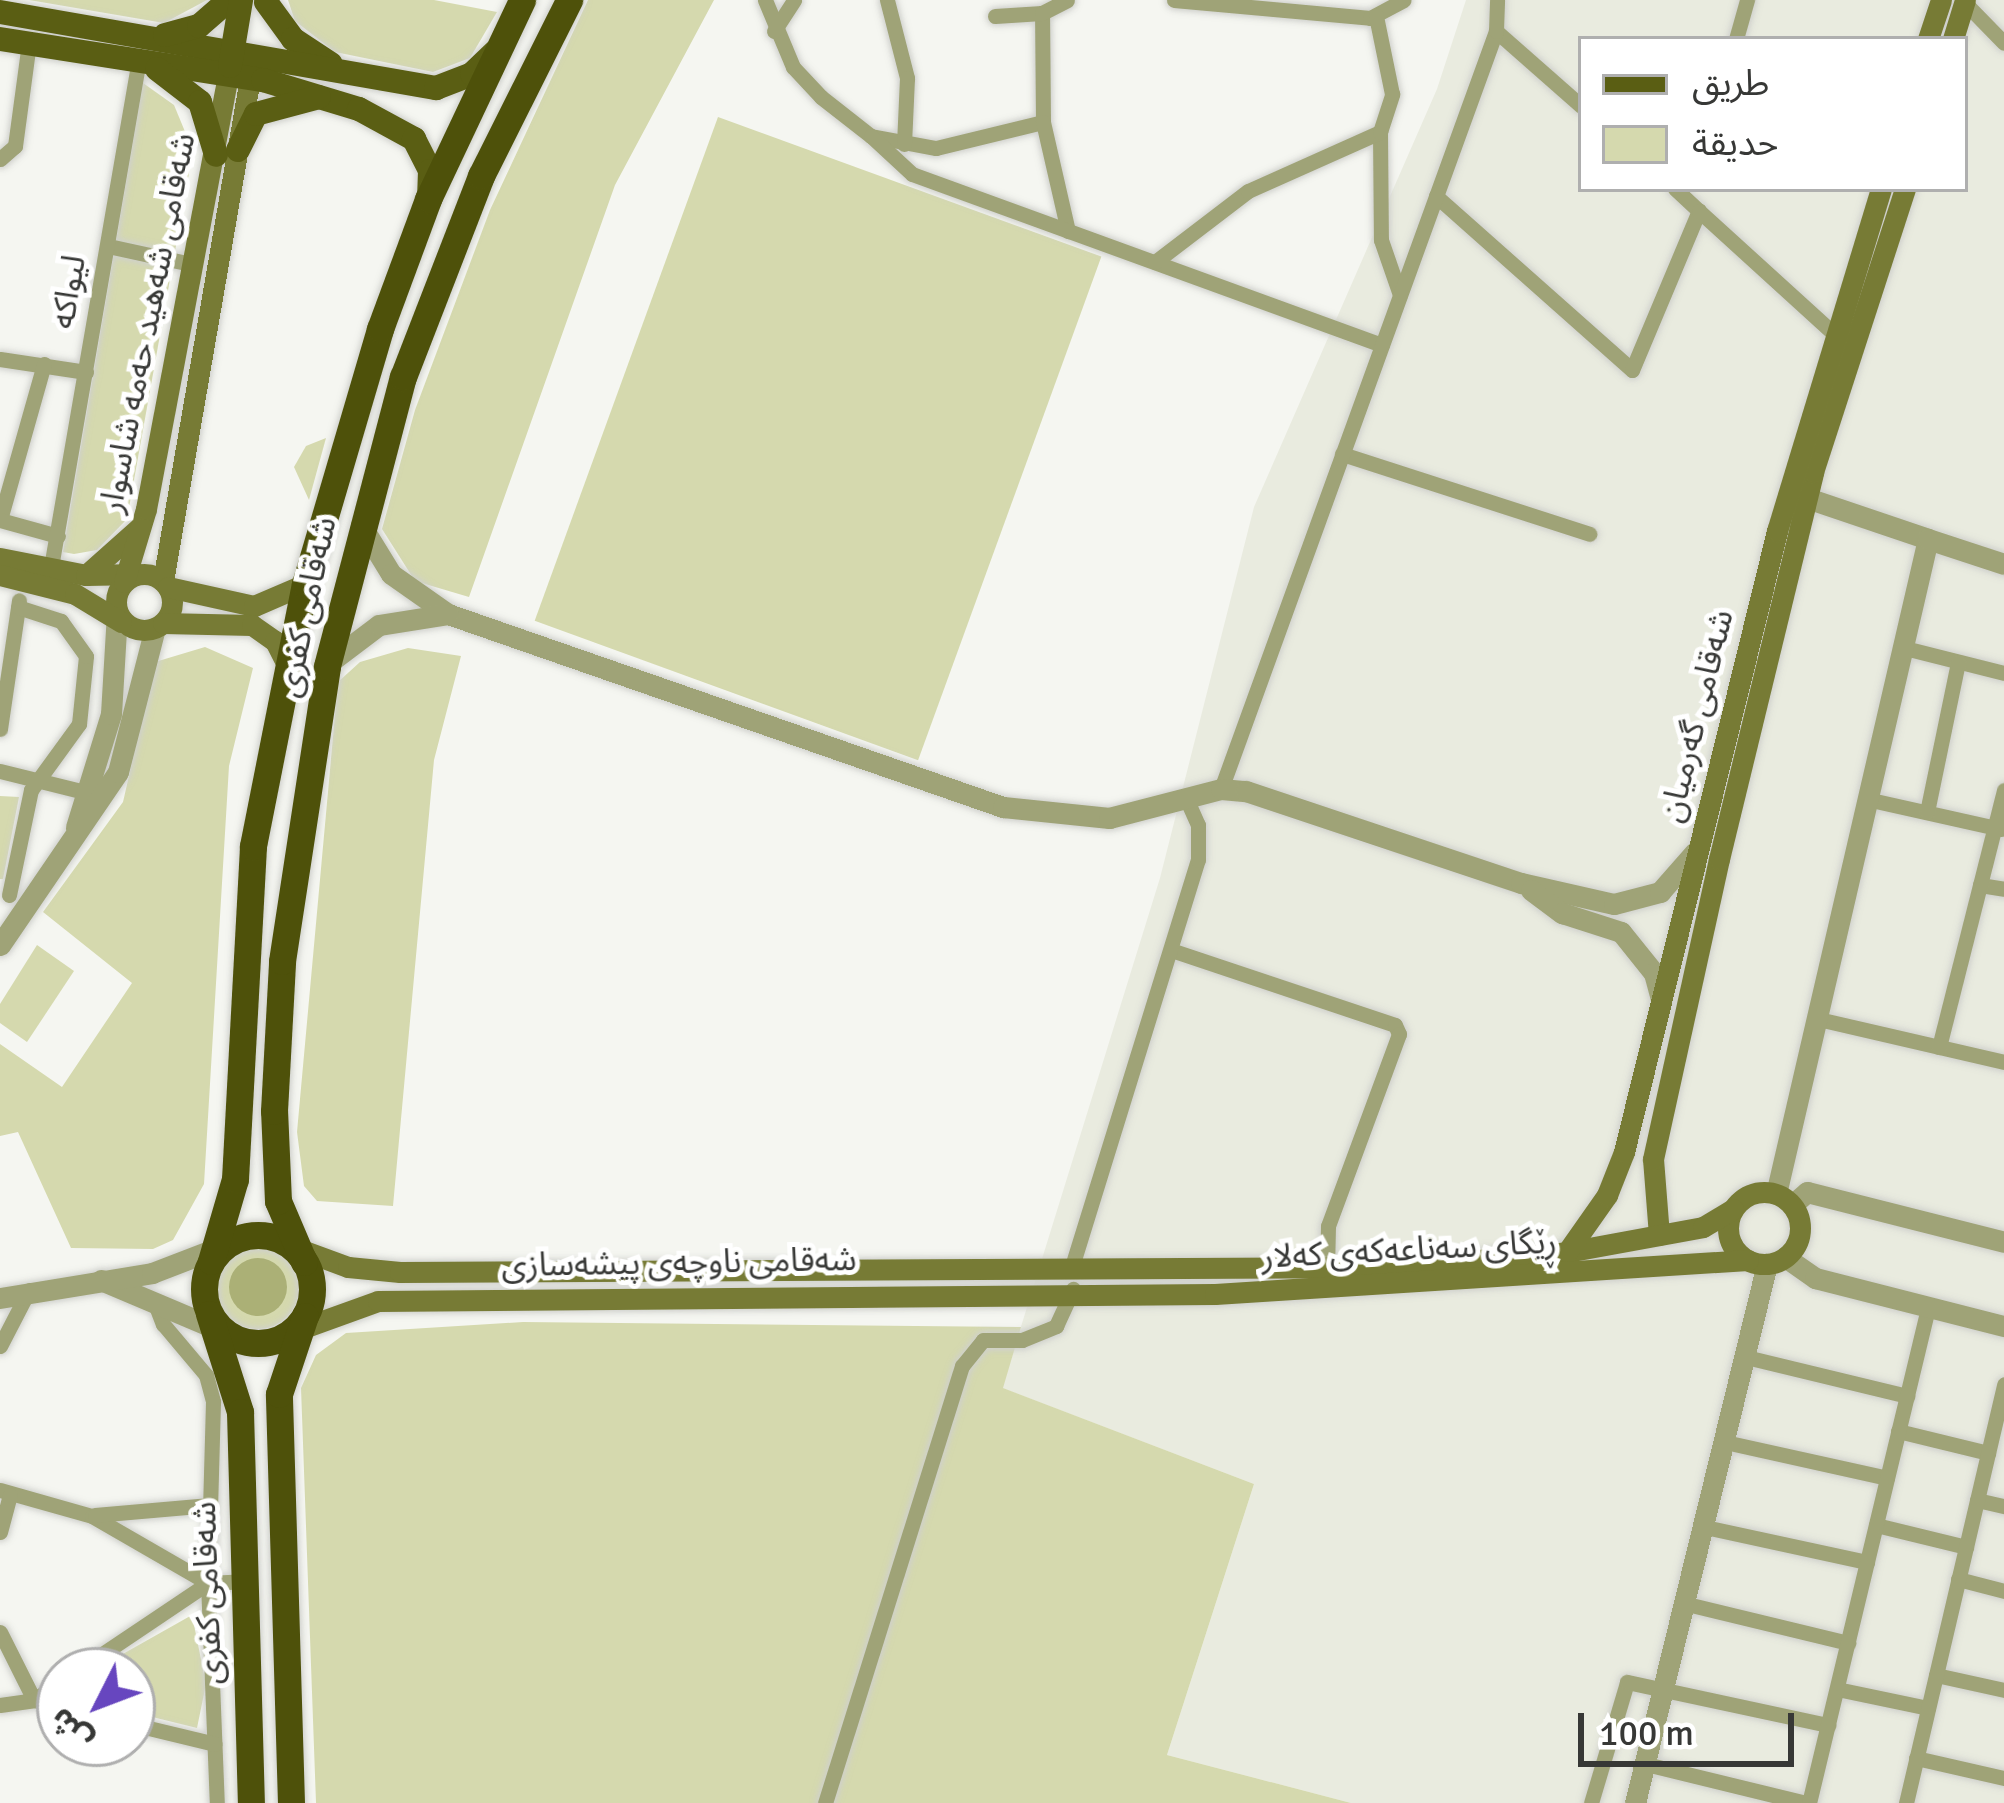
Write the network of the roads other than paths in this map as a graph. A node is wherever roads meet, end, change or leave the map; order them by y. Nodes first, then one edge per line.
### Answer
1 (229, 0) edge
2 (522, 0) edge
3 (568, 0) edge
4 (765, 0) edge
5 (887, 0) edge
6 (1066, 0) edge
7 (1174, 0) edge
8 (1404, 0) edge
9 (1497, 0) edge
10 (1747, 0) edge
11 (1941, 0) edge
12 (258, 1) edge
13 (798, 1) edge
14 (1965, 1) edge
15 (0, 13) edge
16 (1042, 13) junction
17 (995, 16) dead end
18 (1376, 16) junction
19 (774, 31) junction
20 (1496, 31) junction
21 (1737, 36) edge
22 (1929, 36) edge
23 (1954, 36) edge
24 (0, 39) edge
25 (29, 43) junction
26 (2004, 43) edge
27 (144, 48) junction
28 (496, 50) junction
29 (241, 65) junction
30 (344, 71) junction
31 (323, 96) junction
32 (1578, 103) edge
33 (1043, 122) junction
34 (1380, 132) junction
35 (871, 136) junction
36 (904, 144) junction
37 (227, 153) junction
38 (0, 159) edge
39 (1678, 192) edge
40 (1880, 192) edge
41 (1904, 192) edge
42 (1436, 196) junction
43 (428, 199) junction
44 (1699, 211) junction
45 (1068, 231) junction
46 (108, 246) junction
47 (1155, 262) junction
48 (191, 264) junction
49 (1400, 295) junction
50 (1834, 334) junction
51 (1382, 345) junction
52 (0, 358) edge
53 (44, 364) junction
54 (86, 372) junction
55 (1342, 454) junction
56 (1808, 497) junction
57 (143, 523) junction
58 (361, 524) junction
59 (1589, 534) dead end
60 (58, 536) junction
61 (1928, 539) junction
62 (0, 558) edge
63 (2004, 564) edge
64 (51, 567) junction
65 (86, 574) junction
66 (11, 577) edge
67 (130, 577) junction
68 (165, 584) junction
69 (305, 584) junction
70 (17, 607) junction
71 (448, 614) junction
72 (120, 619) junction
73 (159, 626) junction
74 (1900, 647) junction
75 (1958, 662) junction
76 (327, 666) junction
77 (1743, 668) junction
78 (290, 669) junction
79 (2004, 673) edge
80 (1767, 675) junction
81 (0, 729) edge
82 (109, 768) junction
83 (0, 771) edge
84 (41, 778) junction
85 (1221, 789) junction
86 (2004, 790) edge
87 (89, 793) junction
88 (1187, 800) junction
89 (1871, 800) junction
90 (1927, 812) junction
91 (2000, 829) edge
92 (1698, 847) junction
93 (68, 850) junction
94 (1521, 883) junction
95 (1980, 885) junction
96 (2004, 889) edge
97 (13, 896) edge
98 (0, 944) edge
99 (1171, 950) junction
100 (1661, 1000) junction
101 (1818, 1019) junction
102 (1939, 1047) junction
103 (2004, 1062) edge
104 (1634, 1111) junction
105 (1662, 1118) junction
106 (1784, 1200) junction
107 (1733, 1209) junction
108 (1659, 1235) junction
109 (2004, 1242) edge
110 (217, 1251) junction
111 (298, 1252) junction
112 (1567, 1252) junction
113 (1766, 1260) junction
114 (1073, 1263) junction
115 (1327, 1269) junction
116 (101, 1280) junction
117 (1073, 1289) junction
118 (29, 1290) junction
119 (0, 1298) edge
120 (154, 1301) junction
121 (1928, 1308) junction
122 (216, 1325) junction
123 (299, 1326) junction
124 (2004, 1326) edge
125 (0, 1346) edge
126 (1746, 1357) junction
127 (2004, 1384) edge
128 (1906, 1396) junction
129 (2001, 1410) edge
130 (1898, 1431) junction
131 (1725, 1442) junction
132 (1988, 1453) junction
133 (1887, 1478) junction
134 (5, 1492) edge
135 (1977, 1499) junction
136 (210, 1505) junction
137 (2004, 1506) edge
138 (92, 1516) junction
139 (1876, 1525) junction
140 (1705, 1527) junction
141 (0, 1532) edge
142 (1966, 1546) junction
143 (1867, 1562) junction
144 (1958, 1580) junction
145 (243, 1581) junction
146 (208, 1583) junction
147 (2004, 1591) edge
148 (1687, 1604) junction
149 (0, 1632) edge
150 (1848, 1643) junction
151 (113, 1647) edge
152 (1936, 1675) junction
153 (1837, 1689) junction
154 (1667, 1690) junction
155 (2004, 1690) edge
156 (34, 1700) joint
157 (0, 1705) edge
158 (1928, 1708) junction
159 (1828, 1725) junction
160 (156, 1730) edge
161 (215, 1744) junction
162 (1916, 1758) junction
163 (1646, 1764) junction
164 (2004, 1778) edge
165 (217, 1803) edge
166 (251, 1803) edge
167 (291, 1803) edge
168 (825, 1803) edge
169 (1591, 1803) edge
170 (1635, 1803) edge
171 (1808, 1803) edge
172 (1906, 1803) edge

1 - 27 main road
2 - 28 highway, شەقامی کفری
3 - 58 highway, شەقامی کفری
4 - 19 street
5 - 36 street
6 - 16 street
7 - 18 street
8 - 18 street
9 - 20 street
10 - 21 street
11 - 22 main road
12 - 29 main road
12 - 30 main road
13 - 19 street
14 - 23 main road
14 - 26 street
15 - 27 main road
16 - 17 street
16 - 33 street
18 - 34 street
19 - 35 street
20 - 32 street
20 - 42 street
24 - 25 main road
25 - 27 main road
25 - 38 street
27 - 29 main road
27 - 37 main road
27 - 46 street, لیواکە
28 - 30 main road
28 - 43 highway, شەقامی کفری
29 - 30 main road
29 - 31 main road
29 - 37 main road, شەقامی شەهید حەمە شاسوار
31 - 37 main road
31 - 43 main road
33 - 36 street
33 - 45 street
34 - 47 street
34 - 49 street
35 - 36 street
35 - 45 street
37 - 48 main road, شەقامی شەهید حەمە شاسوار
37 - 68 main road, شەقامی شەهید حەمە شاسوار
39 - 44 street
40 - 50 main road, شەقامی گەرمیان
41 - 56 main road, شەقامی گەرمیان
42 - 44 street
42 - 49 street
43 - 69 highway, شەقامی کفری
44 - 50 street
45 - 47 street
46 - 48 street
46 - 54 street, لیواکە
47 - 51 street
48 - 57 main road, شەقامی شەهید حەمە شاسوار
49 - 51 street
50 - 77 main road, شەقامی گەرمیان
51 - 55 street
52 - 53 street
53 - 54 street
53 - 60 street
54 - 60 street, لیواکە
55 - 59 street
55 - 85 street
56 - 61 street
56 - 80 main road, شەقامی گەرمیان
57 - 65 main road
57 - 67 main road, شەقامی شەهید حەمە شاسوار
58 - 71 street
58 - 76 highway, شەقامی کفری
60 - 64 street, لیواکە
61 - 63 street
61 - 74 street
62 - 64 main road
64 - 65 main road
65 - 67 main road
66 - 70 street
66 - 72 main road
67 - 68 main road
67 - 72 main road, شەقامی شەهید حەمە شاسوار
68 - 69 main road
68 - 73 main road, شەقامی شەهید حەمە شاسوار
69 - 78 highway, شەقامی کفری
70 - 81 street
70 - 84 street
71 - 76 street
71 - 88 street
72 - 73 main road
72 - 82 street
73 - 78 main road
73 - 82 street
74 - 75 street
74 - 89 street
75 - 79 street
75 - 90 street
76 - 111 highway, شەقامی کفری
77 - 80 main road
77 - 92 main road, شەقامی گەرمیان
78 - 110 highway, شەقامی کفری
80 - 105 main road, شەقامی گەرمیان
82 - 87 street
82 - 93 street
83 - 84 street
84 - 87 street
84 - 97 street
85 - 88 street
85 - 94 street
86 - 91 street
87 - 93 street
88 - 99 street
89 - 90 street
89 - 101 street
90 - 91 street
91 - 95 street
92 - 94 street
92 - 100 main road, شەقامی گەرمیان
93 - 97 street
94 - 100 street
95 - 96 street
95 - 102 street
97 - 98 street
99 - 114 street
99 - 115 street
100 - 104 main road, شەقامی گەرمیان
101 - 102 street
101 - 106 street
102 - 103 street
104 - 105 main road
104 - 112 main road, شەقامی گەرمیان
105 - 108 main road, شەقامی گەرمیان
106 - 107 main road
106 - 109 street
106 - 113 main road
107 - 108 main road, ڕێگای سەناعەکەی کەلار
107 - 113 main road
108 - 112 main road, ڕێگای سەناعەکەی کەلار
110 - 111 highway
110 - 116 street
110 - 122 highway
111 - 114 main road, شەقامی ناوچەی پیشەسازی
111 - 123 highway
112 - 115 main road, ڕێگای سەناعەکەی کەلار
113 - 117 main road, ڕێگای سەناعەکەی کەلار
113 - 121 street
113 - 126 street
114 - 115 main road, ڕێگای سەناعەکەی کەلار
114 - 117 main road
116 - 118 street
116 - 120 street
117 - 123 main road, شەقامی ناوچەی پیشەسازی
117 - 168 street
118 - 119 street
118 - 125 street
120 - 122 street
120 - 136 street
121 - 124 street
121 - 128 street
122 - 123 highway
122 - 145 highway, شەقامی کفری
123 - 167 highway
126 - 128 street
126 - 131 street
127 - 129 street
128 - 130 street
129 - 132 street
130 - 132 street
130 - 133 street
131 - 133 street
131 - 140 street
132 - 135 street
133 - 139 street
134 - 138 street
134 - 141 street
135 - 137 street
135 - 142 street
136 - 138 street
136 - 146 street
138 - 146 street
139 - 142 street
139 - 143 street
140 - 143 street
140 - 148 street
142 - 144 street
143 - 150 street
144 - 147 street
144 - 152 street
145 - 146 street
145 - 166 highway, شەقامی کفری
146 - 151 street
146 - 161 street
148 - 150 street
148 - 154 street
149 - 156 street
150 - 153 street
152 - 155 street
152 - 158 street
153 - 158 street
153 - 159 street
154 - 159 street
154 - 163 street
154 - 169 street
156 - 157 street
158 - 162 street
159 - 171 street
160 - 161 street
161 - 165 street
162 - 164 street
162 - 172 street
163 - 170 street
163 - 171 street

